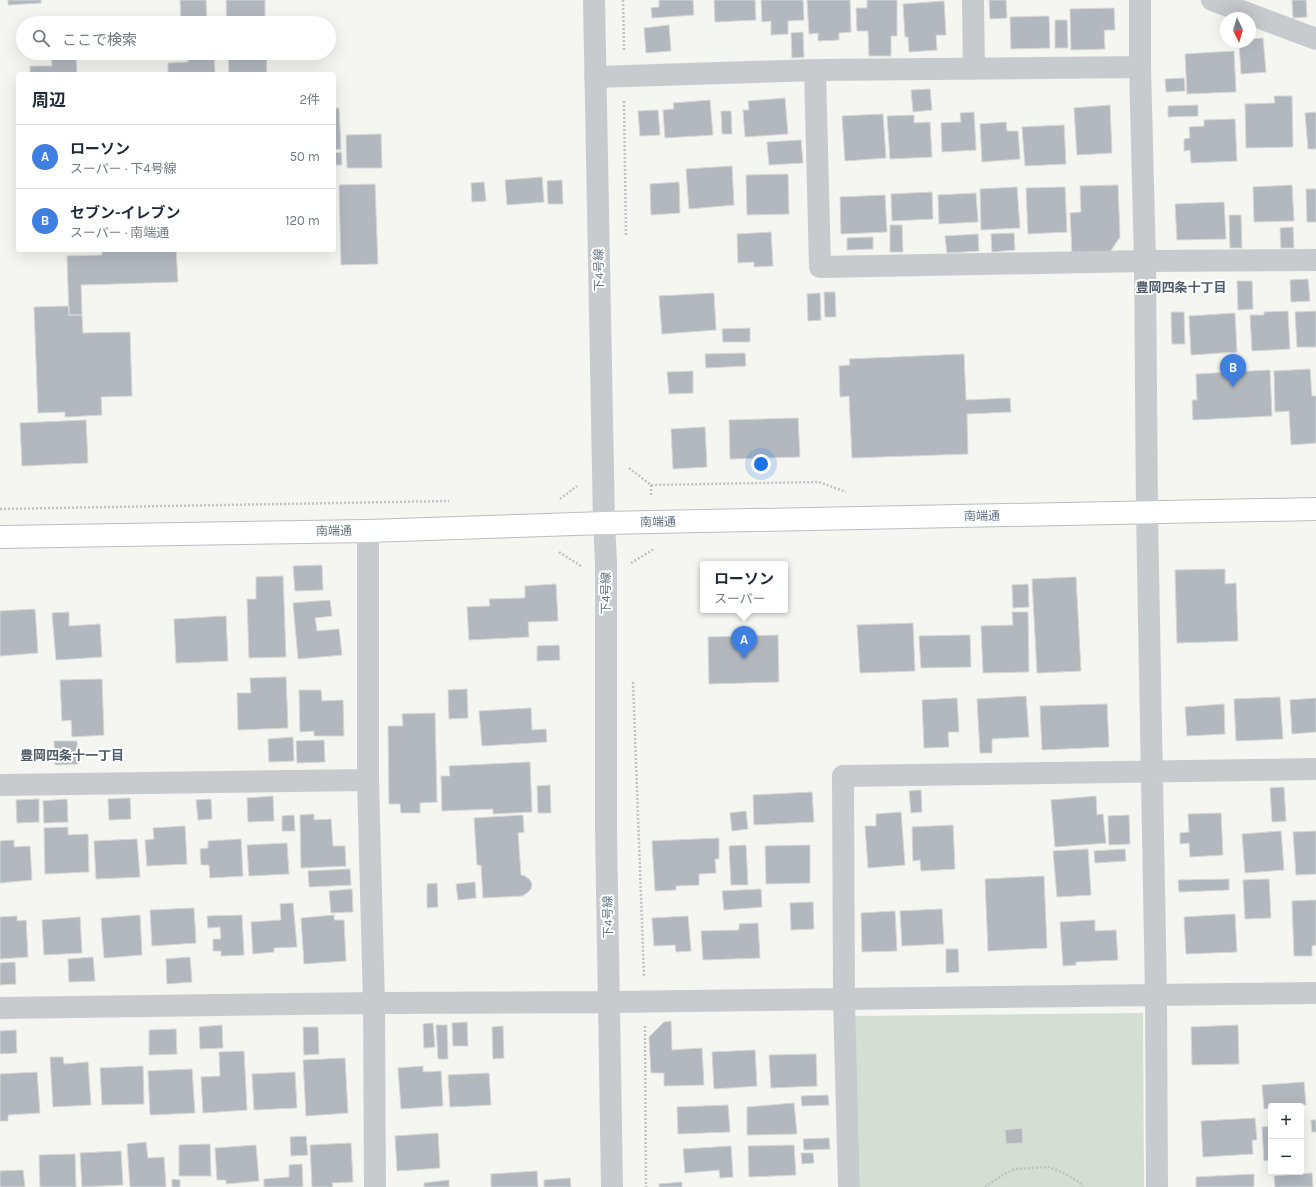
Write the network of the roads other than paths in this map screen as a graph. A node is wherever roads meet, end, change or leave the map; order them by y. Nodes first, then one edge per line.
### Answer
1 (594, 0) edge
2 (973, 0) edge
3 (1140, 0) edge
4 (1212, 0) edge
5 (1316, 39) edge
6 (1140, 67) junction
7 (974, 69) junction
8 (815, 70) junction
9 (595, 77) junction
10 (1316, 260) edge
11 (1145, 261) junction
12 (1316, 509) edge
13 (1147, 512) junction
14 (604, 523) junction
15 (368, 531) junction
16 (0, 537) edge
17 (1316, 769) edge
18 (1152, 772) junction
19 (368, 780) junction
20 (0, 785) edge
21 (1316, 993) edge
22 (1156, 995) junction
23 (844, 999) junction
24 (610, 1002) junction
25 (374, 1003) junction
26 (0, 1008) edge
27 (375, 1187) edge
28 (612, 1187) edge
29 (849, 1187) edge
30 (1158, 1187) edge

1 - 9 street, 下4号線
2 - 7 street
3 - 6 street
4 - 5 street
6 - 7 street
6 - 11 street
7 - 8 street
8 - 9 street
8 - 11 street
9 - 14 street, 下4号線
10 - 11 street
11 - 13 street
12 - 13 main road, 南端通
13 - 14 main road, 南端通
13 - 18 street
14 - 15 main road, 南端通
14 - 24 street, 下4号線
15 - 16 main road, 南端通
15 - 19 street
17 - 18 street
18 - 22 street
18 - 23 street
19 - 20 street
19 - 25 street
21 - 22 street
22 - 23 street
22 - 30 street
23 - 24 street
23 - 29 street
24 - 25 street
24 - 28 street, 下4号線
25 - 26 street
25 - 27 street

